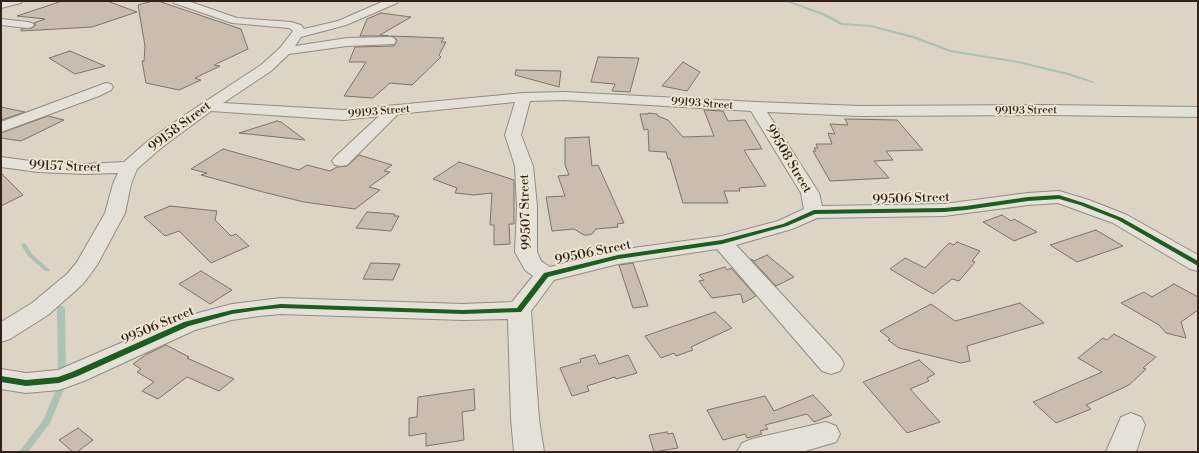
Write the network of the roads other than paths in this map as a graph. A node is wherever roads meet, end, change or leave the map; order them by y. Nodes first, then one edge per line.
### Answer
1 (17, 1) edge
2 (178, 1) edge
3 (393, 1) edge
4 (385, 3) edge
5 (1, 5) edge
6 (1, 22) edge
7 (28, 25) dead end
8 (298, 34) junction
9 (390, 41) dead end
10 (285, 51) junction
11 (106, 87) dead end
12 (524, 97) junction
13 (207, 106) junction
14 (756, 107) junction
15 (393, 111) junction
16 (1198, 112) edge
17 (1, 127) edge
18 (341, 160) dead end
19 (1, 162) edge
20 (129, 167) junction
21 (814, 212) junction
22 (722, 242) junction
23 (1198, 264) edge
24 (546, 275) junction
25 (519, 310) junction
26 (1, 333) edge
27 (831, 364) dead end
28 (1, 379) edge
29 (1131, 425) dead end
30 (826, 434) dead end
31 (529, 452) edge
32 (752, 452) edge
33 (1121, 452) edge

1 - 5 street
2 - 8 street
3 - 4 street
4 - 8 street
6 - 7 street
8 - 10 street, 99158 Street
9 - 10 street
10 - 13 street, 99158 Street
11 - 17 street
12 - 14 street, 99193 Street
12 - 15 street, 99193 Street
12 - 24 street, 99507 Street
13 - 15 street, 99193 Street
13 - 20 street, 99158 Street
14 - 16 street, 99193 Street
14 - 21 street, 99508 Street
15 - 18 street
19 - 20 street, 99157 Street
20 - 26 street, 99158 Street
21 - 22 street, 99506 Street
21 - 23 street, 99506 Street
22 - 24 street, 99506 Street
22 - 27 street
24 - 25 street, 99506 Street
25 - 28 street, 99506 Street
25 - 31 street
29 - 33 street
30 - 32 street

